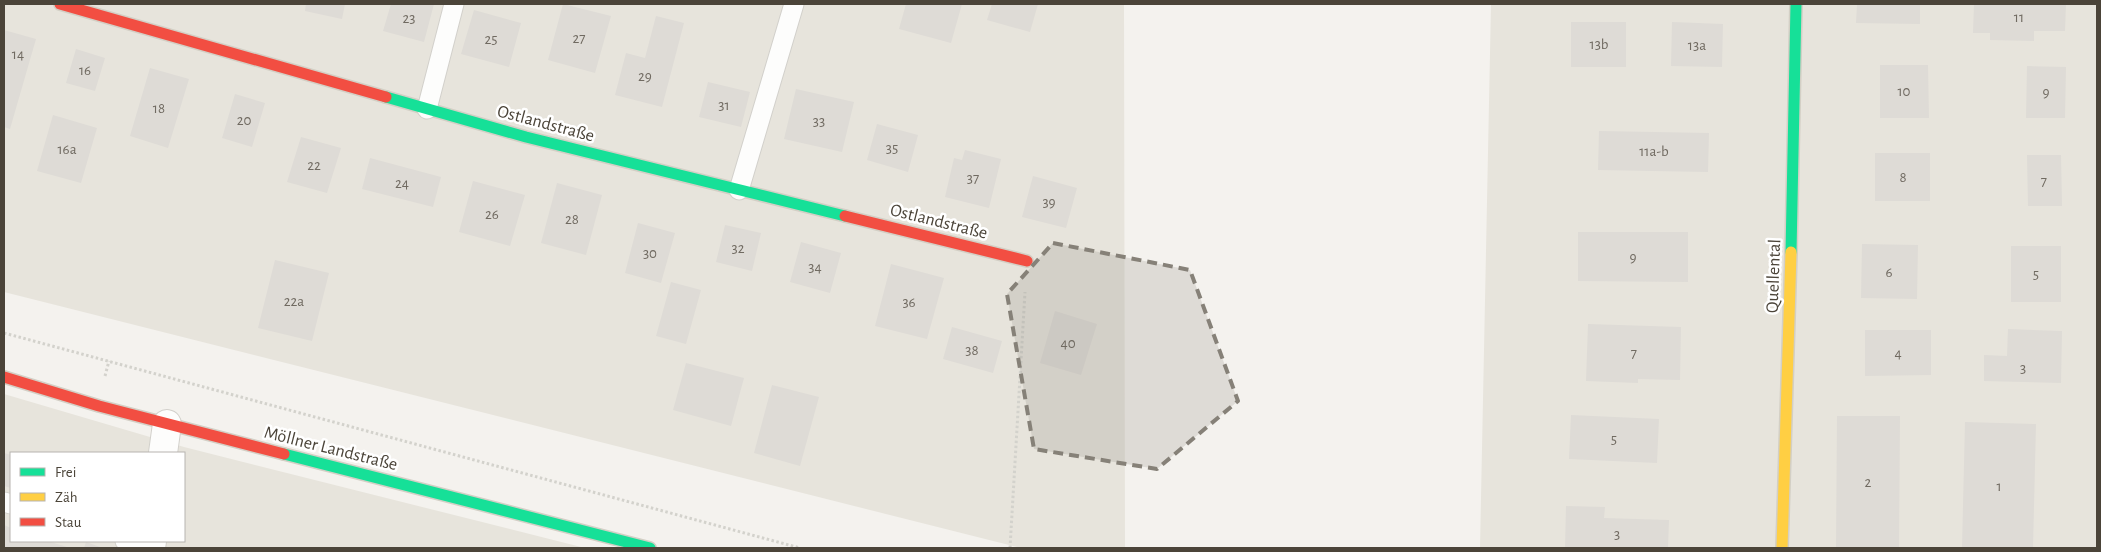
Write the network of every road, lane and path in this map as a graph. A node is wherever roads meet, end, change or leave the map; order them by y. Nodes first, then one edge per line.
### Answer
1 (60, 4) edge
2 (454, 4) edge
3 (794, 4) edge
4 (1796, 4) edge
5 (427, 109) junction
6 (740, 190) junction
7 (1027, 261) joint
8 (4, 333) edge
9 (4, 377) edge
10 (166, 424) junction
11 (163, 452) edge
12 (128, 542) edge
13 (149, 548) edge
14 (650, 548) edge
15 (800, 548) edge
16 (1010, 548) edge
17 (1782, 548) edge

1 - 5 street, Ostlandstraße
2 - 5 lane
3 - 6 lane
4 - 17 street, Quellental
5 - 6 street, Ostlandstraße
6 - 7 street, Ostlandstraße
7 - 16 path
8 - 15 path
9 - 10 street, Möllner Landstraße
10 - 11 street
10 - 14 street, Möllner Landstraße
12 - 13 lane

